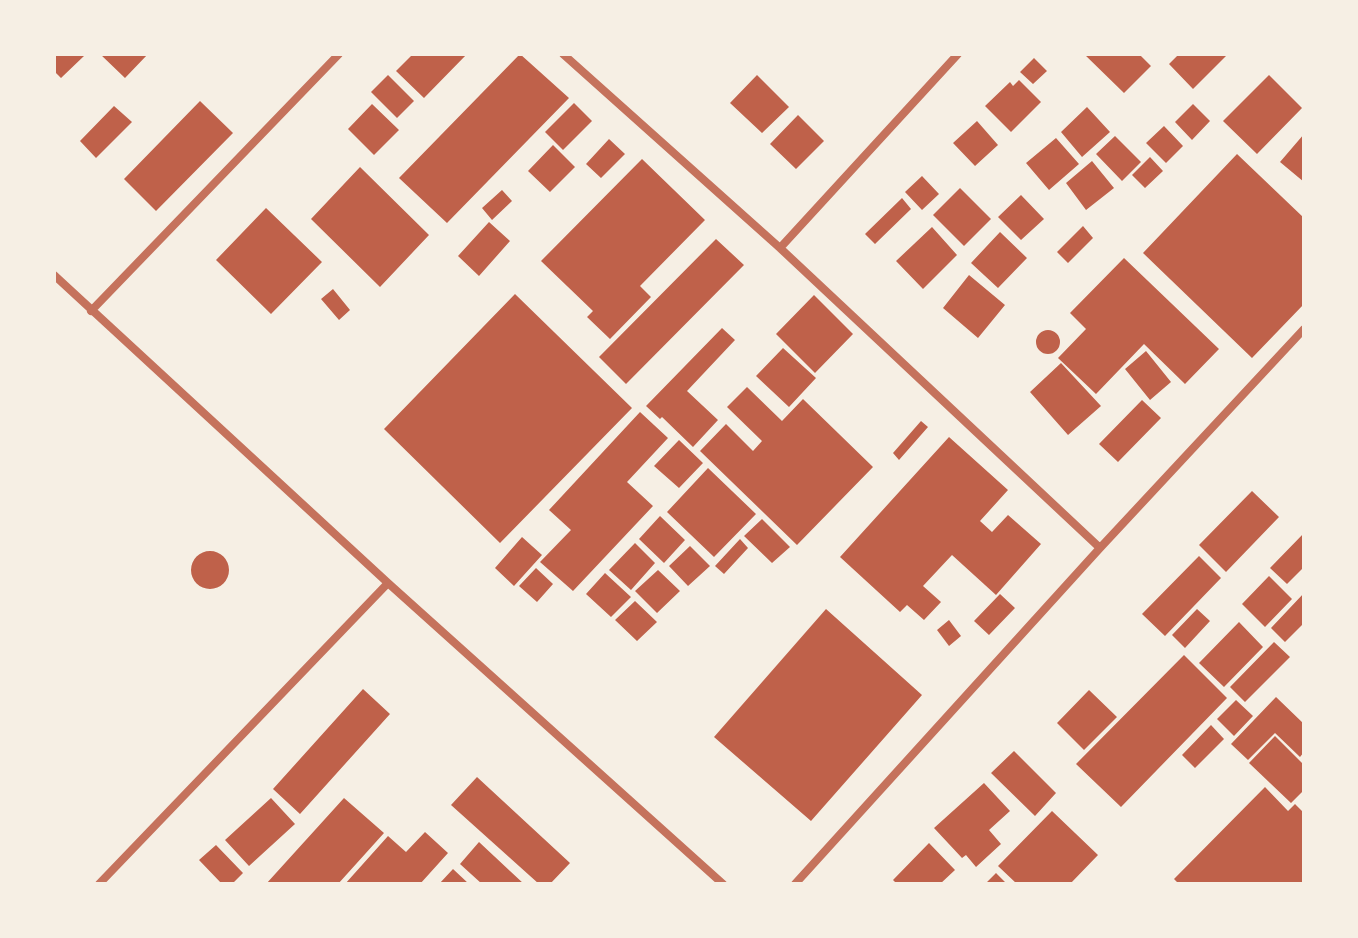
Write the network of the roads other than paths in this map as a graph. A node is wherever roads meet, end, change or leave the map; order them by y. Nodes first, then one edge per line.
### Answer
1 (339, 54) edge
2 (563, 54) edge
3 (958, 54) edge
4 (780, 248) junction
5 (54, 275) edge
6 (91, 311) junction
7 (1304, 329) edge
8 (1100, 548) junction
9 (388, 583) junction
10 (99, 884) edge
11 (723, 884) edge
12 (795, 884) edge

1 - 6 street
2 - 4 street
3 - 4 street
4 - 8 street
5 - 6 street
6 - 9 street
7 - 8 street
8 - 12 street
9 - 10 street
9 - 11 street

